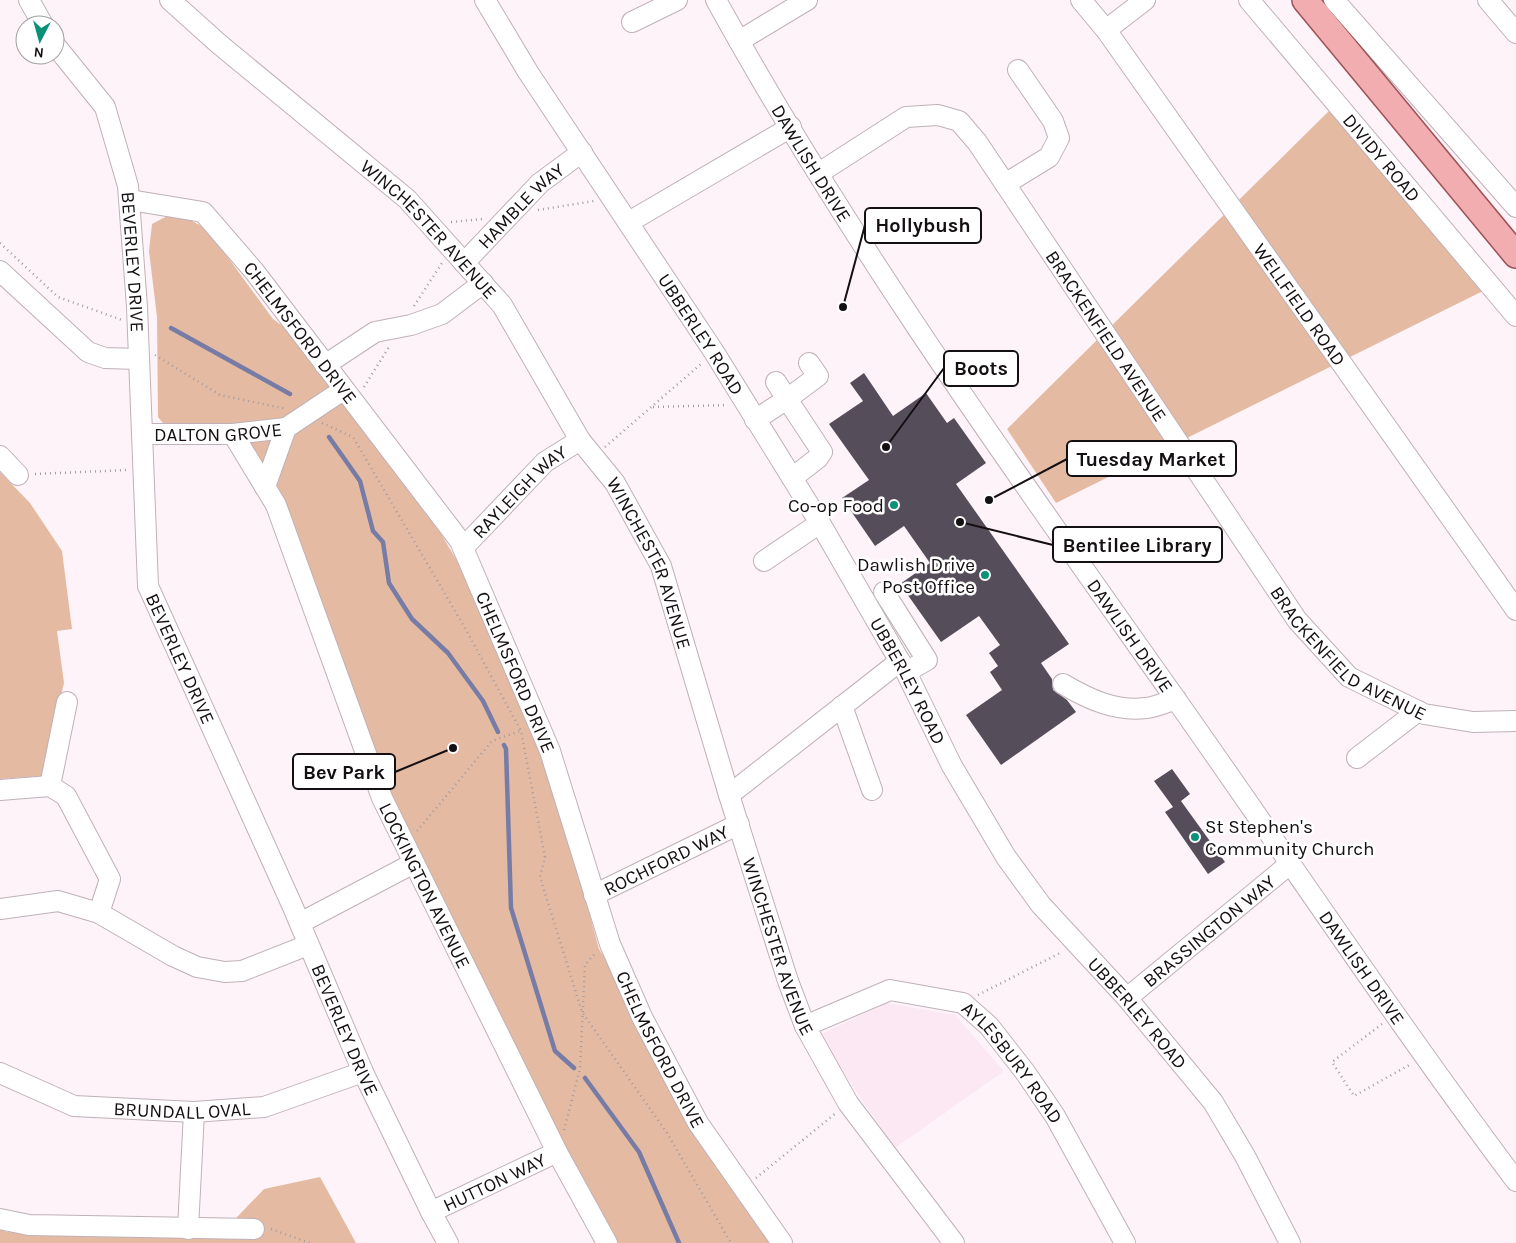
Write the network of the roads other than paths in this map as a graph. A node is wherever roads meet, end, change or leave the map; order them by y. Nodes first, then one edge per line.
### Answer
1 (29, 0) edge
2 (170, 0) edge
3 (485, 0) edge
4 (677, 0) edge
5 (716, 0) edge
6 (807, 0) edge
7 (1081, 0) edge
8 (1145, 0) edge
9 (1249, 0) edge
10 (1305, 0) edge
11 (1334, 0) edge
12 (1499, 4) edge
13 (37, 15) edge
14 (632, 22) dead end
15 (1106, 30) junction
16 (1516, 33) edge
17 (739, 41) junction
18 (65, 57) edge
19 (1018, 70) dead end
20 (791, 127) junction
21 (582, 152) junction
22 (819, 172) junction
23 (1005, 184) junction
24 (130, 200) junction
25 (1516, 207) edge
26 (629, 222) junction
27 (1516, 255) edge
28 (464, 264) junction
29 (1, 273) edge
30 (483, 283) junction
31 (1516, 316) edge
32 (138, 343) junction
33 (809, 363) dead end
34 (324, 365) junction
35 (776, 382) dead end
36 (343, 390) junction
37 (787, 399) junction
38 (750, 413) junction
39 (286, 428) junction
40 (142, 434) junction
41 (233, 434) junction
42 (587, 447) junction
43 (0, 456) edge
44 (18, 475) road end
45 (792, 478) junction
46 (265, 487) junction
47 (820, 523) junction
48 (463, 548) junction
49 (764, 560) dead end
50 (884, 592) dead end
51 (1516, 610) edge
52 (903, 666) junction
53 (1063, 684) dead end
54 (1176, 699) junction
55 (67, 702) dead end
56 (842, 706) junction
57 (1418, 711) junction
58 (1516, 721) edge
59 (1357, 758) dead end
60 (50, 786) junction
61 (0, 790) edge
62 (872, 790) dead end
63 (729, 795) junction
64 (738, 824) junction
65 (409, 854) junction
66 (1291, 863) junction
67 (594, 895) junction
68 (0, 909) edge
69 (99, 913) junction
70 (300, 923) junction
71 (308, 945) junction
72 (1127, 998) junction
73 (805, 1026) junction
74 (363, 1072) junction
75 (0, 1073) edge
76 (194, 1112) junction
77 (555, 1146) junction
78 (1516, 1181) edge
79 (431, 1212) junction
80 (0, 1219) edge
81 (188, 1229) junction
82 (254, 1229) road end
83 (448, 1243) edge
84 (607, 1243) edge
85 (782, 1243) edge
86 (954, 1243) edge
87 (1125, 1243) edge
88 (1290, 1243) edge

1 - 13 street
2 - 28 street, WINCHESTER AVENUE
3 - 21 street, UBBERLEY ROAD
4 - 14 street
5 - 17 street, DAWLISH DRIVE
6 - 17 street
7 - 15 street, WELLFIELD ROAD
8 - 15 street
9 - 31 street, DIVIDY ROAD
10 - 27 main road
11 - 25 street
12 - 16 street
15 - 51 street, WELLFIELD ROAD
17 - 20 street, DAWLISH DRIVE
18 - 24 street, BEVERLEY DRIVE
19 - 23 street
20 - 22 street, DAWLISH DRIVE
20 - 26 street
21 - 26 street, UBBERLEY ROAD
21 - 28 street, HAMBLE WAY
22 - 23 street, BRACKENFIELD AVENUE
22 - 54 street, DAWLISH DRIVE
23 - 57 street, BRACKENFIELD AVENUE
24 - 32 street, BEVERLEY DRIVE
24 - 34 street, CHELMSFORD DRIVE
26 - 38 street, UBBERLEY ROAD
28 - 30 street, WINCHESTER AVENUE
29 - 32 street
30 - 34 street
30 - 42 street, WINCHESTER AVENUE
32 - 40 street, BEVERLEY DRIVE
33 - 37 street
34 - 36 street, CHELMSFORD DRIVE
35 - 37 street
36 - 39 street, DALTON GROVE
36 - 48 street, CHELMSFORD DRIVE
37 - 38 street
37 - 45 street
38 - 45 street, UBBERLEY ROAD
39 - 41 street, DALTON GROVE
39 - 46 street
40 - 41 street, DALTON GROVE
40 - 70 street, BEVERLEY DRIVE
41 - 46 street, LOCKINGTON AVENUE
42 - 48 street, RAYLEIGH WAY
42 - 63 street, WINCHESTER AVENUE
43 - 44 street
45 - 47 street, UBBERLEY ROAD
46 - 65 street, LOCKINGTON AVENUE
47 - 49 street
47 - 52 street, UBBERLEY ROAD
48 - 67 street, CHELMSFORD DRIVE
50 - 52 street
52 - 56 street
52 - 72 street, UBBERLEY ROAD
53 - 54 street
54 - 66 street, DAWLISH DRIVE
55 - 60 street
56 - 62 street
56 - 63 street
57 - 58 street, BRACKENFIELD AVENUE
57 - 59 street
60 - 61 street
60 - 69 street
63 - 64 street, WINCHESTER AVENUE
64 - 67 street, ROCHFORD WAY
64 - 73 street, WINCHESTER AVENUE
65 - 70 street
65 - 77 street, LOCKINGTON AVENUE
66 - 72 street, BRASSINGTON WAY
66 - 78 street, DAWLISH DRIVE
67 - 85 street, CHELMSFORD DRIVE
68 - 69 street
69 - 71 street
70 - 71 street, BEVERLEY DRIVE
71 - 74 street, BEVERLEY DRIVE
72 - 88 street, UBBERLEY ROAD
73 - 86 street, WINCHESTER AVENUE
73 - 87 street, AYLESBURY ROAD
74 - 76 street, BRUNDALL OVAL
74 - 79 street, BEVERLEY DRIVE
75 - 76 street, BRUNDALL OVAL
76 - 81 street
77 - 79 street, HUTTON WAY
77 - 84 street, LOCKINGTON AVENUE
79 - 83 street, BEVERLEY DRIVE
80 - 81 street
81 - 82 street

